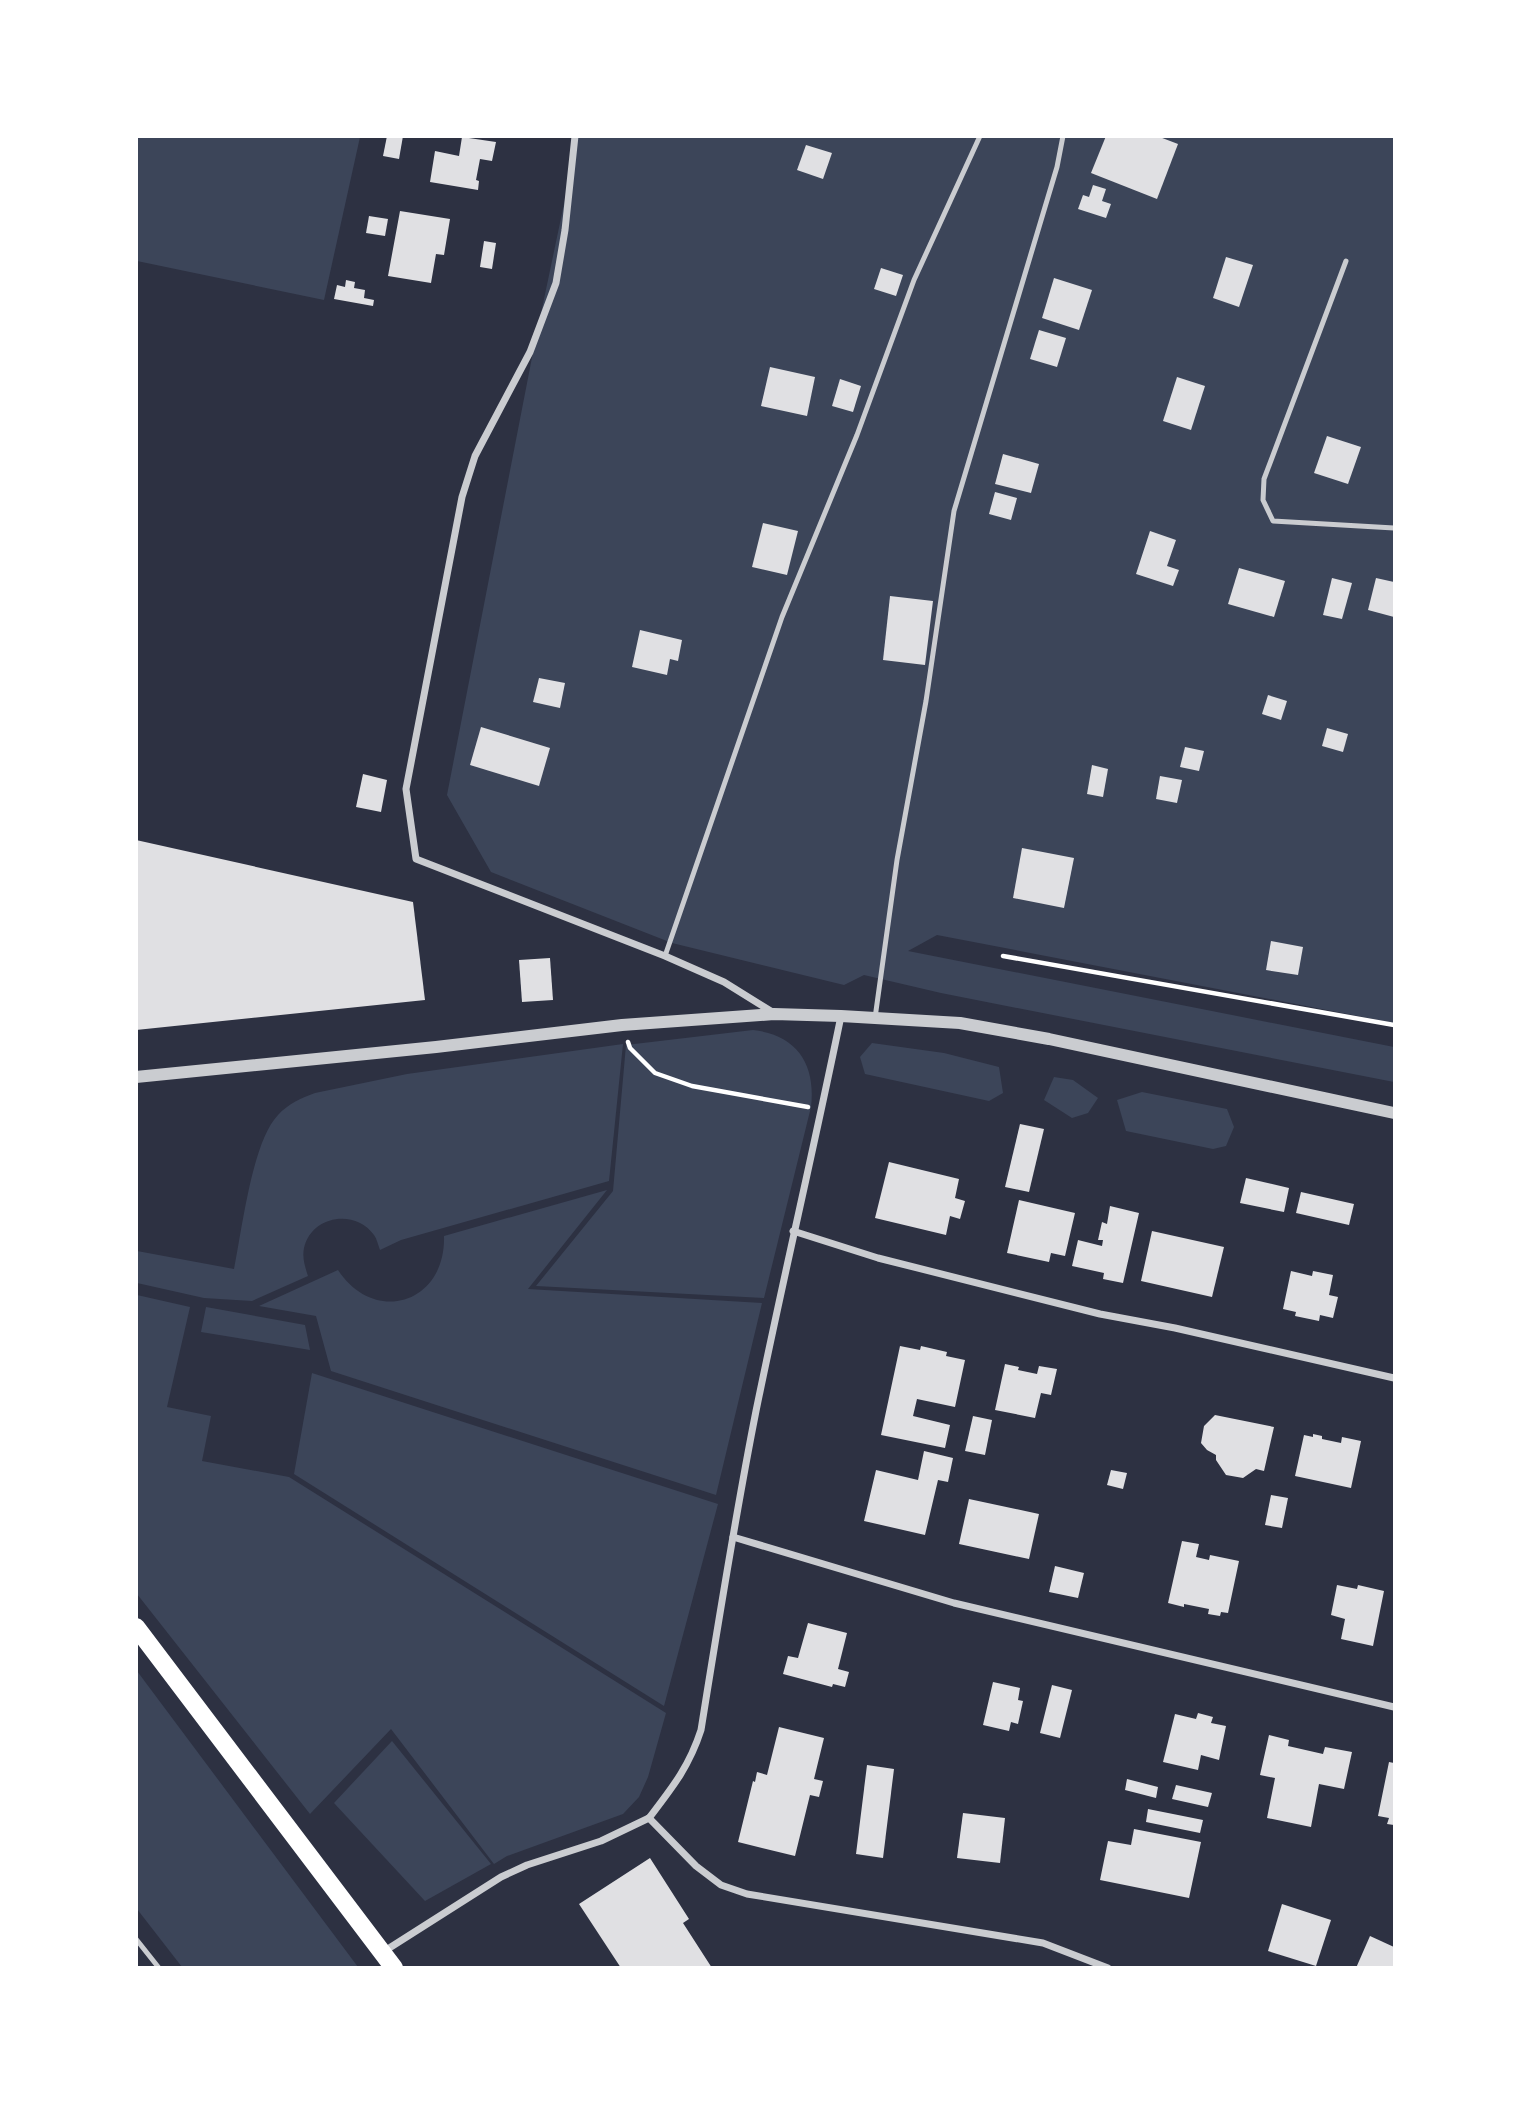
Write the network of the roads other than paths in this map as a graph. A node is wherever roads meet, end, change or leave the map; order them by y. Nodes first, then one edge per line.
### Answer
1 (575, 136) edge
2 (980, 136) edge
3 (1063, 136) edge
4 (1346, 261) dead end
5 (1395, 528) edge
6 (665, 956) junction
7 (774, 1014) junction
8 (841, 1016) junction
9 (875, 1018) junction
10 (136, 1077) edge
11 (1395, 1113) edge
12 (793, 1231) junction
13 (1395, 1378) edge
14 (733, 1537) junction
15 (136, 1627) edge
16 (1395, 1707) edge
17 (649, 1818) junction
18 (136, 1939) edge
19 (382, 1952) junction
20 (159, 1968) edge
21 (394, 1968) edge
22 (1108, 1968) edge

1 - 6 street
2 - 6 lane
3 - 9 lane
4 - 5 lane
6 - 7 street
7 - 8 street
7 - 10 street
8 - 9 street
8 - 12 street
9 - 11 street
12 - 13 street
12 - 14 street
14 - 16 street
14 - 17 street
15 - 19 main road
17 - 19 street
17 - 22 street
18 - 20 lane
19 - 21 main road

